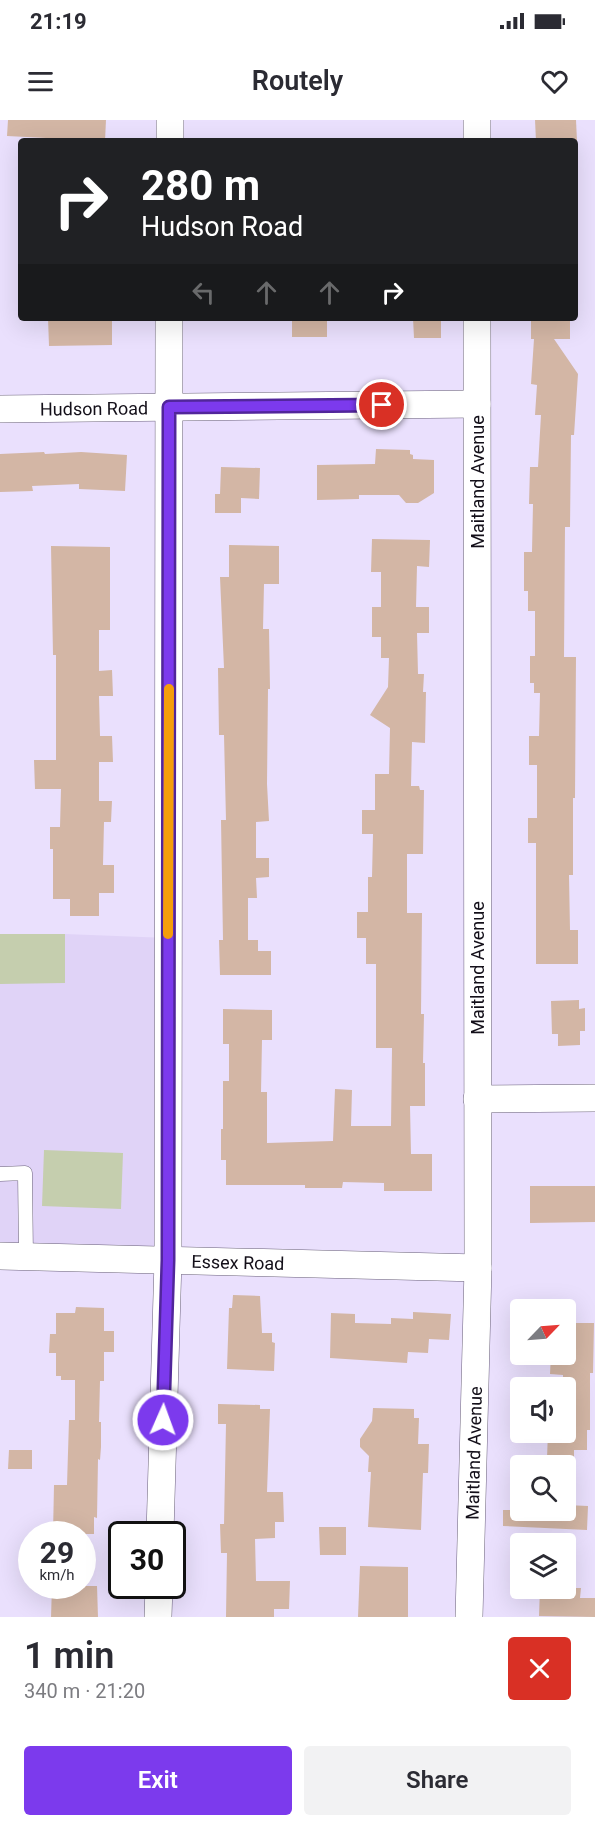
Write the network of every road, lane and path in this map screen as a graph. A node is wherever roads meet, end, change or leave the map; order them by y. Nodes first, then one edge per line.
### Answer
1 (170, 120) edge
2 (477, 120) edge
3 (170, 138) edge
4 (477, 138) edge
5 (169, 321) edge
6 (477, 321) edge
7 (477, 404) junction
8 (169, 407) junction
9 (0, 409) edge
10 (595, 1098) edge
11 (477, 1099) junction
12 (0, 1174) edge
13 (13, 1256) edge
14 (168, 1260) junction
15 (478, 1268) junction
16 (160, 1521) edge
17 (159, 1599) edge
18 (158, 1617) edge
19 (469, 1617) edge

1 - 3 street
2 - 4 street
5 - 8 street
6 - 7 street, Maitland Avenue
7 - 8 street, Hudson Road
7 - 11 street, Maitland Avenue
8 - 9 street, Hudson Road
8 - 14 street
10 - 11 street
11 - 15 street, Maitland Avenue
12 - 13 lane
13 - 14 street, Essex Road
14 - 15 street, Essex Road
14 - 16 street
15 - 19 street, Maitland Avenue
17 - 18 street

